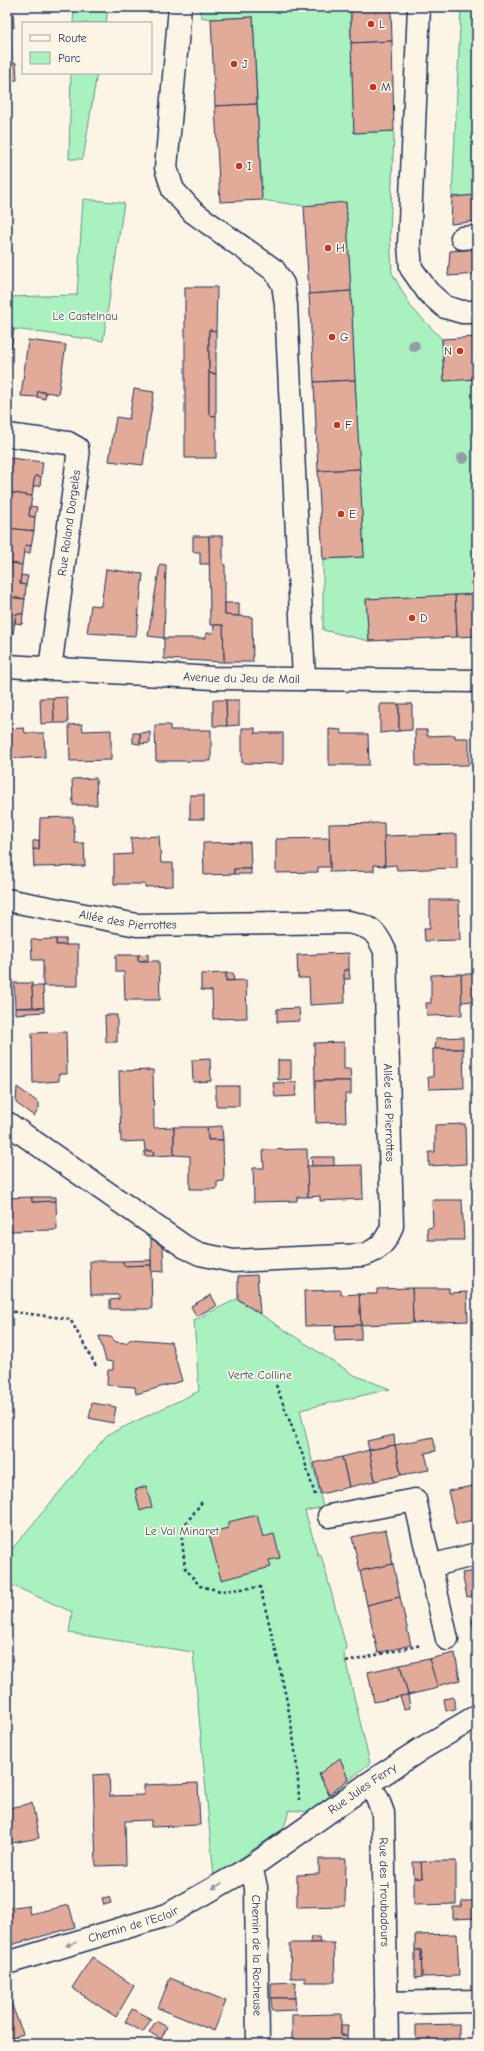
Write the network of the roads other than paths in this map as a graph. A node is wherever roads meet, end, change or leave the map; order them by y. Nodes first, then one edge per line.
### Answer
1 (180, 7) edge
2 (419, 7) edge
3 (477, 312) edge
4 (7, 435) edge
5 (7, 666) edge
6 (50, 669) junction
7 (304, 680) junction
8 (477, 681) edge
9 (7, 900) edge
10 (7, 1123) edge
11 (329, 1516) road end
12 (477, 1554) edge
13 (430, 1566) junction
14 (447, 1639) dead end
15 (477, 1716) edge
16 (368, 1784) junction
17 (251, 1867) junction
18 (7, 1963) edge
19 (477, 2001) edge
20 (386, 2004) junction
21 (258, 2044) edge
22 (387, 2044) edge

1 - 7 street
2 - 3 street
4 - 6 street, Rue Roland Dorgelès
5 - 6 street, Avenue du Jeu de Mail
6 - 7 street, Avenue du Jeu de Mail
7 - 8 street, Avenue du Jeu de Mail
9 - 10 street, Allée des Pierrottes
11 - 13 street
12 - 13 street
13 - 14 street
15 - 16 street, Rue Jules Ferry
16 - 17 street, Rue Jules Ferry
16 - 20 street, Rue des Troubadours
17 -> 18 street, Chemin de l'Eclair
17 - 21 street, Chemin de la Rocheuse
19 - 20 street
20 - 22 street, Rue des Troubadours

